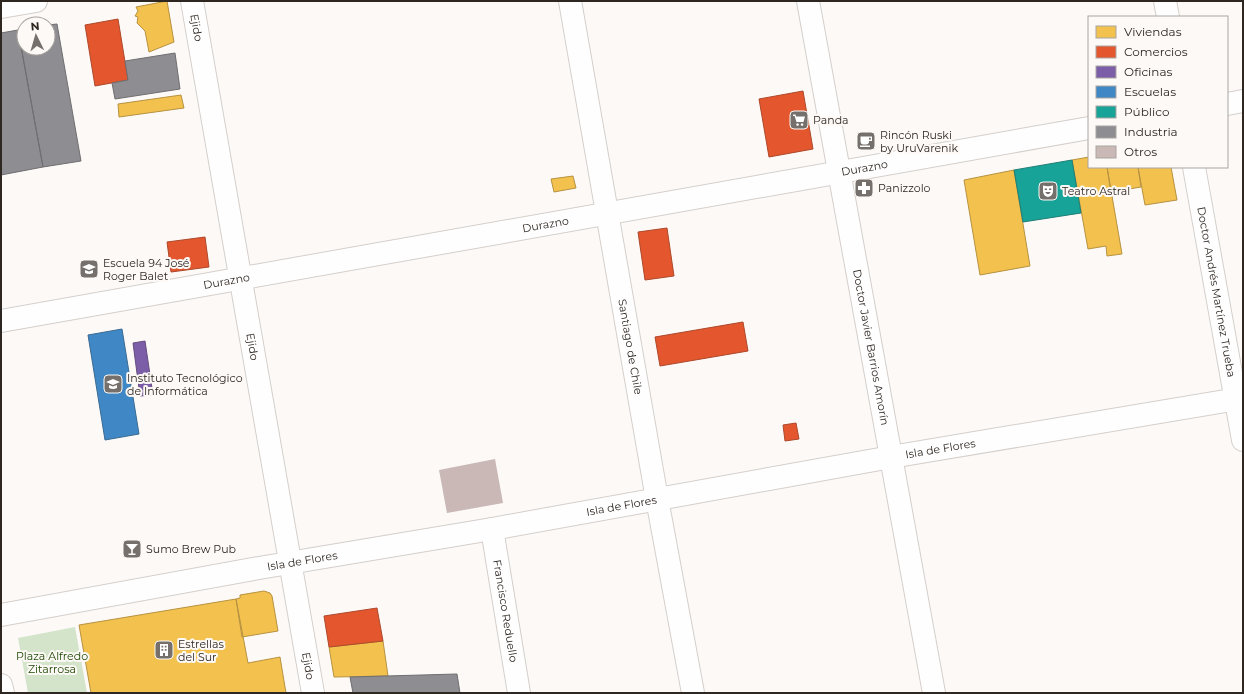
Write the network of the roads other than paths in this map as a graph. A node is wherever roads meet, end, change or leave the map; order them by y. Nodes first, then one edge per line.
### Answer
1 (36, 1) edge
2 (192, 1) edge
3 (570, 1) edge
4 (808, 1) edge
5 (1165, 1) edge
6 (1, 7) edge
7 (1168, 16) edge
8 (1243, 102) edge
9 (1228, 104) edge
10 (1088, 128) edge
11 (1194, 168) edge
12 (840, 172) junction
13 (607, 212) junction
14 (241, 279) junction
15 (1, 321) edge
16 (1239, 398) edge
17 (1243, 440) edge
18 (891, 457) junction
19 (657, 499) junction
20 (492, 529) junction
21 (289, 563) junction
22 (1, 615) edge
23 (1, 685) edge
24 (3, 693) edge
25 (313, 693) edge
26 (519, 693) edge
27 (693, 693) edge
28 (934, 693) edge

1 - 6 street
2 - 14 street, Ejido
3 - 13 street, Santiago de Chile
4 - 12 street, Doctor Javier Barrios Amorín
5 - 7 street
8 - 9 street
10 - 12 street, Durazno
11 - 16 street, Doctor Andrés Martínez Trueba
12 - 13 street, Durazno
12 - 18 street, Doctor Javier Barrios Amorín
13 - 14 street, Durazno
13 - 19 street, Santiago de Chile
14 - 15 street, Durazno
14 - 21 street, Ejido
16 - 17 street, Doctor Andrés Martínez Trueba
16 - 18 street, Isla de Flores
18 - 19 street, Isla de Flores
18 - 28 street, Doctor Javier Barrios Amorín
19 - 20 street, Isla de Flores
19 - 27 street, Santiago de Chile
20 - 21 street, Isla de Flores
20 - 26 street, Francisco Reduello
21 - 22 street, Isla de Flores
21 - 25 street, Ejido
23 - 24 street

